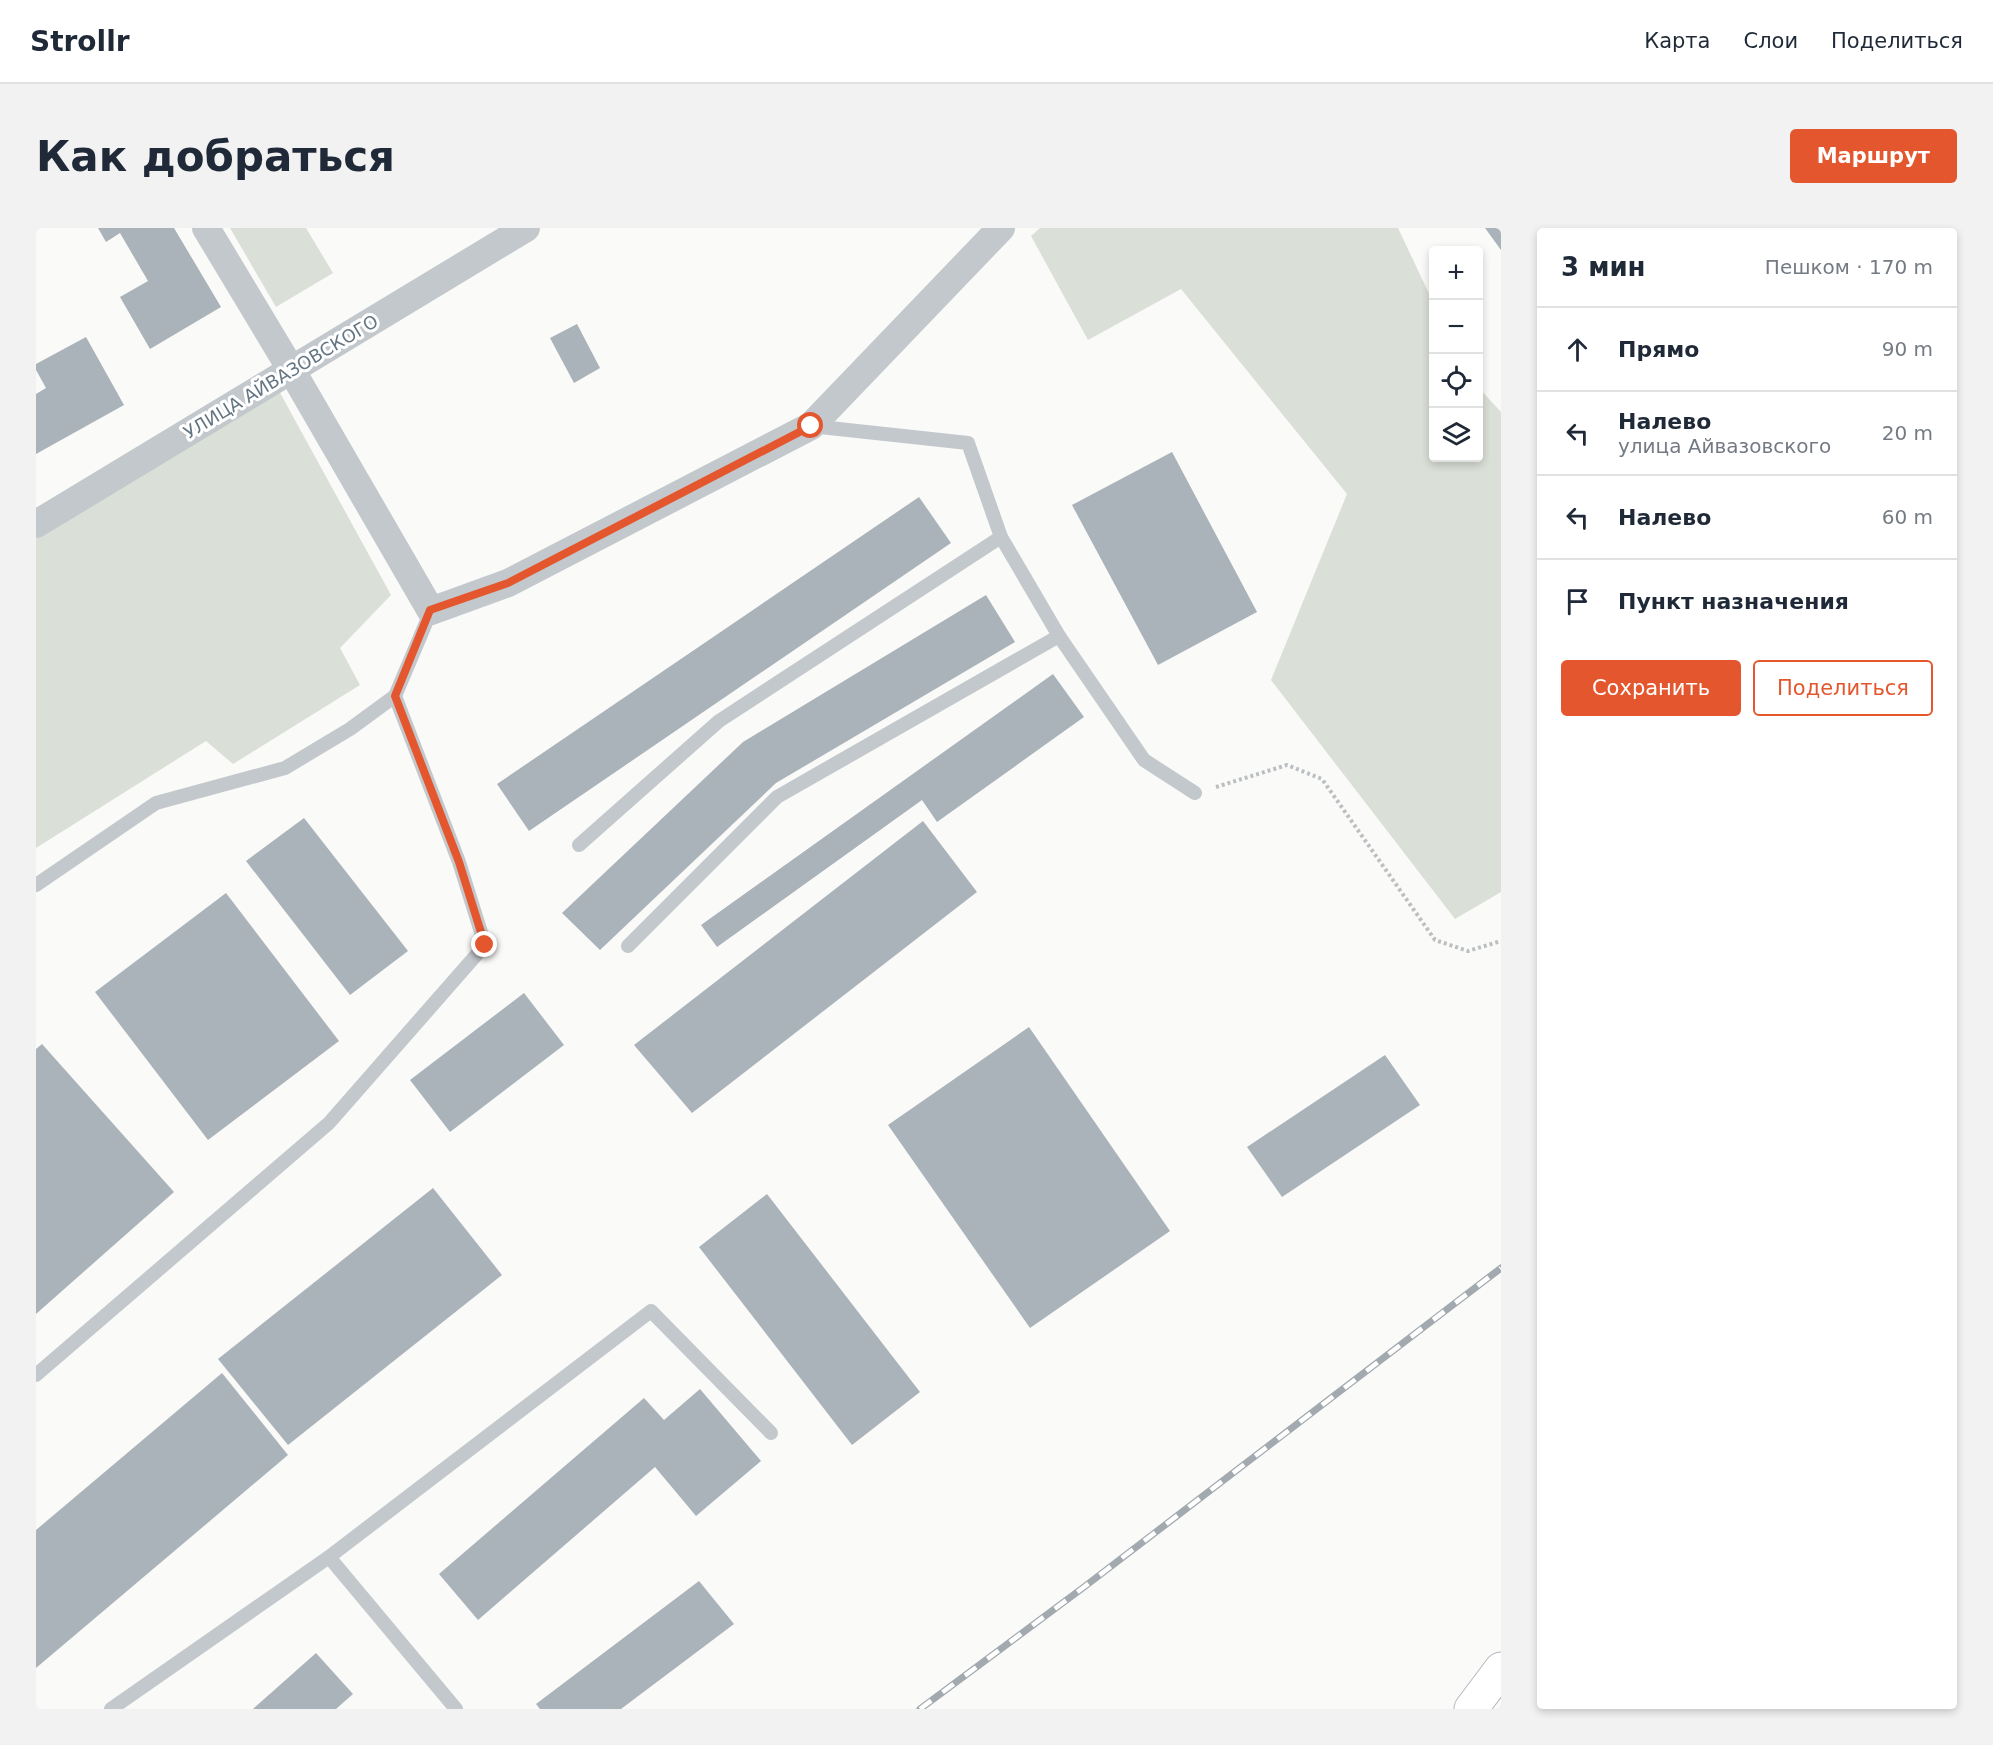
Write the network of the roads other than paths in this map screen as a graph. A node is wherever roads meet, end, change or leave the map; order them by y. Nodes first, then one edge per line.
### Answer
1 (206, 228) edge
2 (526, 228) edge
3 (1001, 228) edge
4 (292, 370) junction
5 (811, 426) junction
6 (36, 524) edge
7 (1001, 537) junction
8 (430, 610) junction
9 (1059, 636) junction
10 (395, 696) junction
11 (1195, 793) road end
12 (579, 845) dead end
13 (36, 885) edge
14 (627, 946) dead end
15 (36, 1375) edge
16 (771, 1433) dead end
17 (328, 1557) junction
18 (1501, 1669) edge
19 (111, 1709) edge
20 (456, 1709) edge
21 (1471, 1709) edge

1 - 4 street
2 - 4 street, УЛИЦА АЙВАЗОВСКОГО
3 - 5 street
4 - 6 street, УЛИЦА АЙВАЗОВСКОГО
4 - 8 street
5 - 7 lane
5 - 8 street
7 - 9 lane
7 - 12 lane
8 - 10 lane
9 - 11 lane
9 - 14 lane
10 - 13 lane
10 - 15 lane
16 - 17 lane
17 - 19 lane
17 - 20 lane
18 - 21 main road

